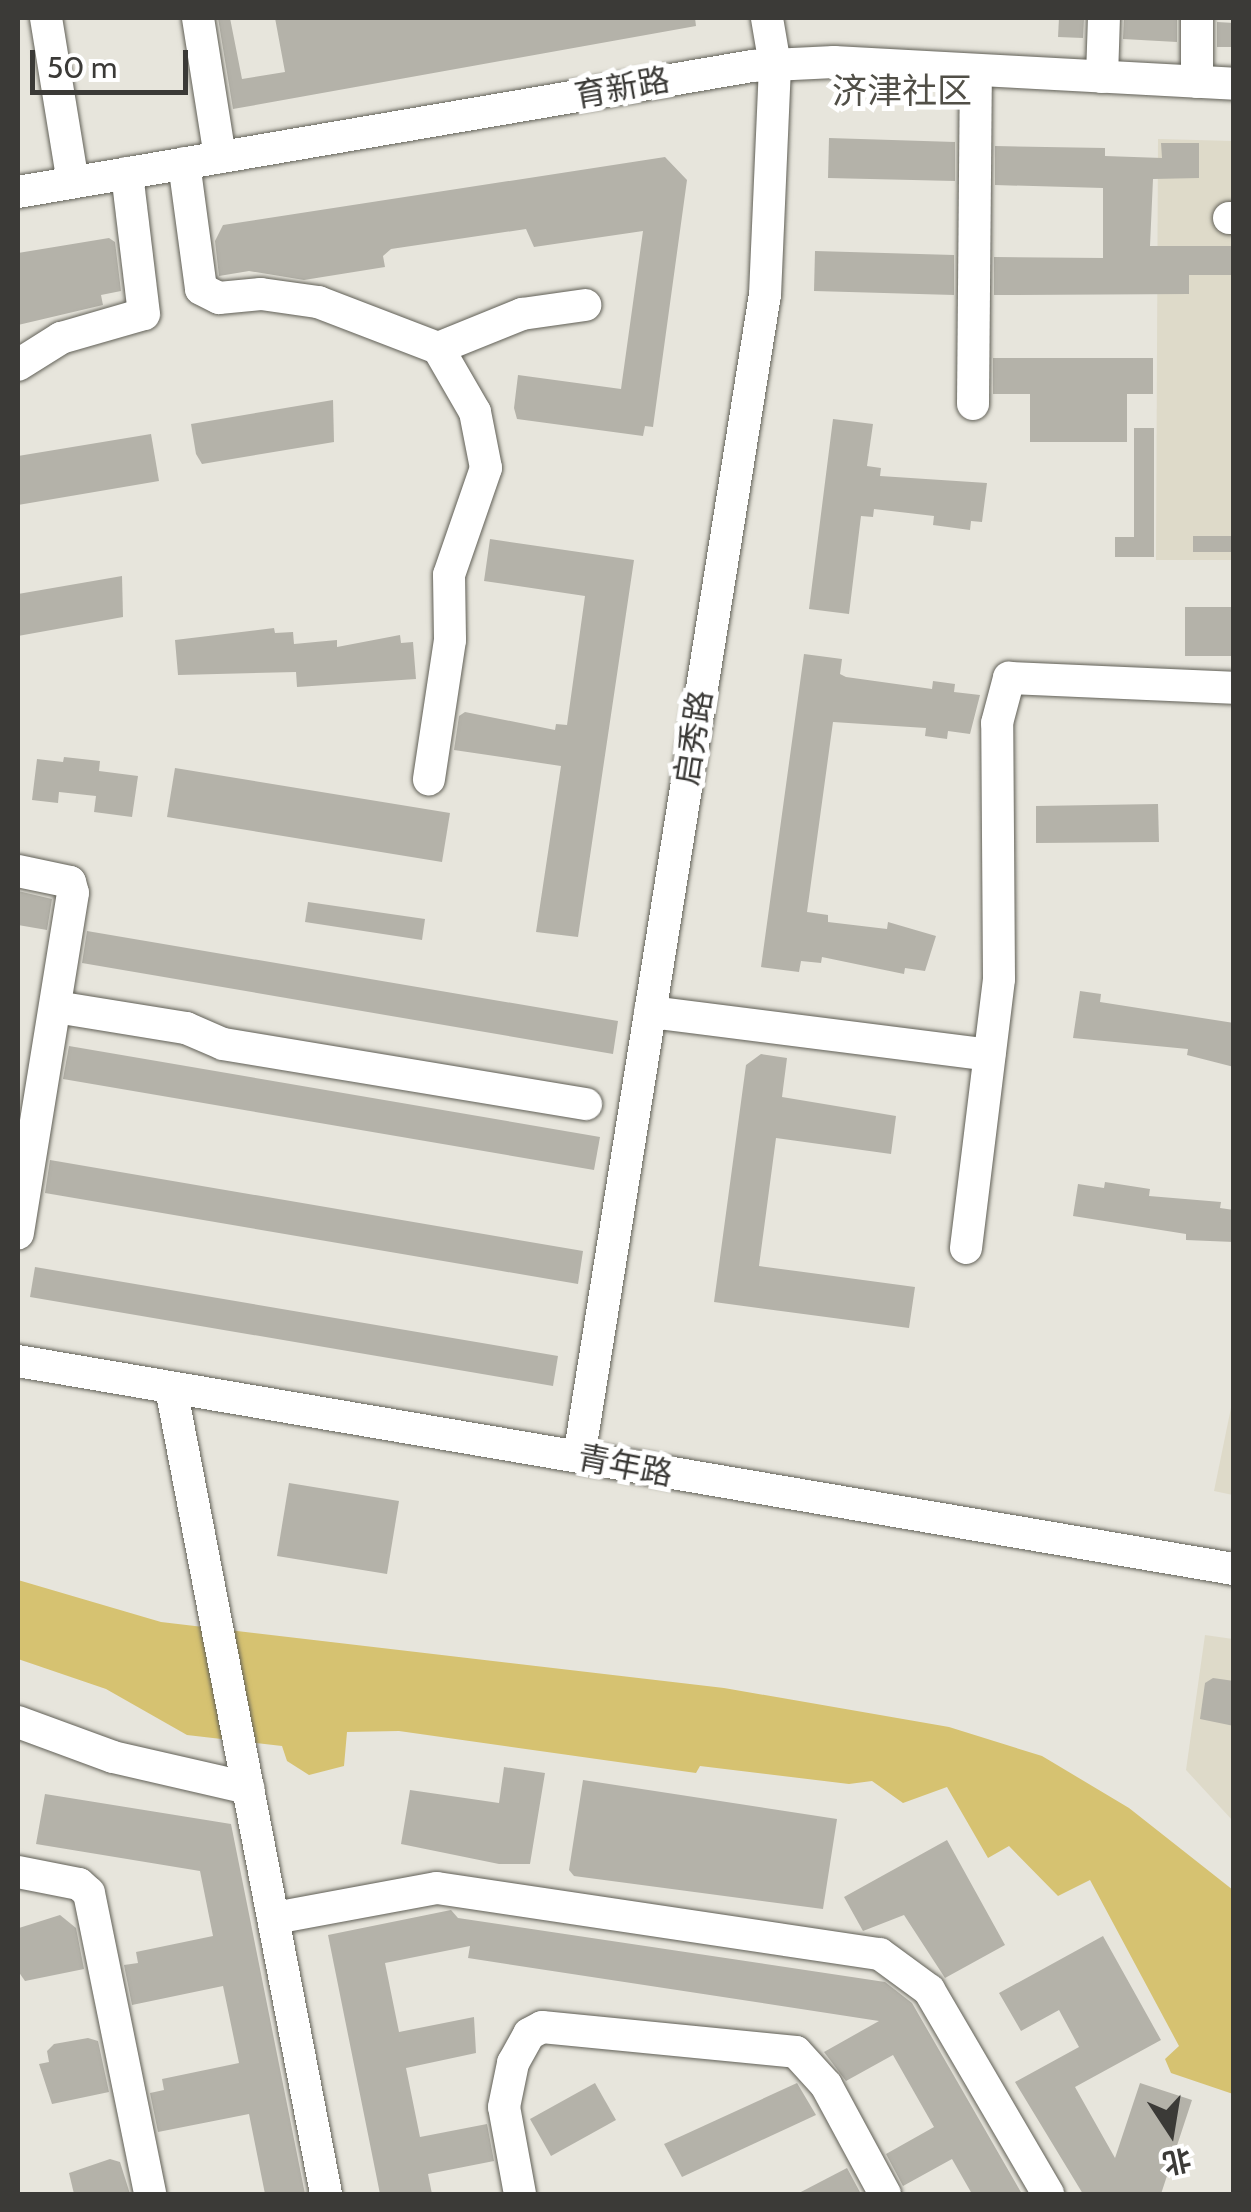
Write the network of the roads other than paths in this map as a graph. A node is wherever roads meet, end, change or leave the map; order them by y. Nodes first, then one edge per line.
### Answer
1 (46, 18) edge
2 (198, 18) edge
3 (767, 18) edge
4 (1104, 18) edge
5 (1197, 18) edge
6 (774, 65) junction
7 (976, 71) junction
8 (1102, 78) junction
9 (1197, 82) junction
10 (1234, 84) edge
11 (220, 157) junction
12 (184, 163) junction
13 (126, 173) junction
14 (73, 182) junction
15 (18, 192) edge
16 (586, 305) dead end
17 (438, 348) junction
18 (18, 365) edge
19 (973, 404) dead end
20 (1234, 688) edge
21 (429, 779) dead end
22 (18, 871) edge
23 (56, 1007) junction
24 (650, 1012) junction
25 (989, 1055) junction
26 (586, 1104) dead end
27 (18, 1234) edge
28 (966, 1248) dead end
29 (18, 1361) edge
30 (181, 1390) junction
31 (579, 1457) junction
32 (1234, 1570) edge
33 (18, 1722) edge
34 (251, 1774) junction
35 (18, 1872) edge
36 (291, 1916) junction
37 (150, 2194) edge
38 (326, 2194) edge
39 (344, 2194) edge
40 (520, 2194) edge
41 (885, 2194) edge
42 (1048, 2194) edge

1 - 14 street
2 - 11 street
3 - 6 street, 启秀路
4 - 8 street
5 - 9 street
6 - 7 street, 育新路
6 - 11 street, 育新路
6 - 24 street, 启秀路
7 - 8 street, 育新路
7 - 19 street
8 - 9 street, 育新路
9 - 10 street, 育新路
11 - 12 street, 育新路
12 - 13 street, 育新路
12 - 17 street
13 - 14 street, 育新路
13 - 18 street
14 - 15 street, 育新路
16 - 17 street
17 - 21 street
20 - 25 street
22 - 23 street
23 - 26 street
23 - 27 street
24 - 25 street
24 - 31 street, 启秀路
25 - 28 street
29 - 30 street, 青年路
30 - 31 street, 青年路
30 - 34 street
31 - 32 street, 青年路
33 - 34 street
34 - 36 street
34 - 38 street
35 - 37 street
36 - 39 street
36 - 42 street
40 - 41 street

